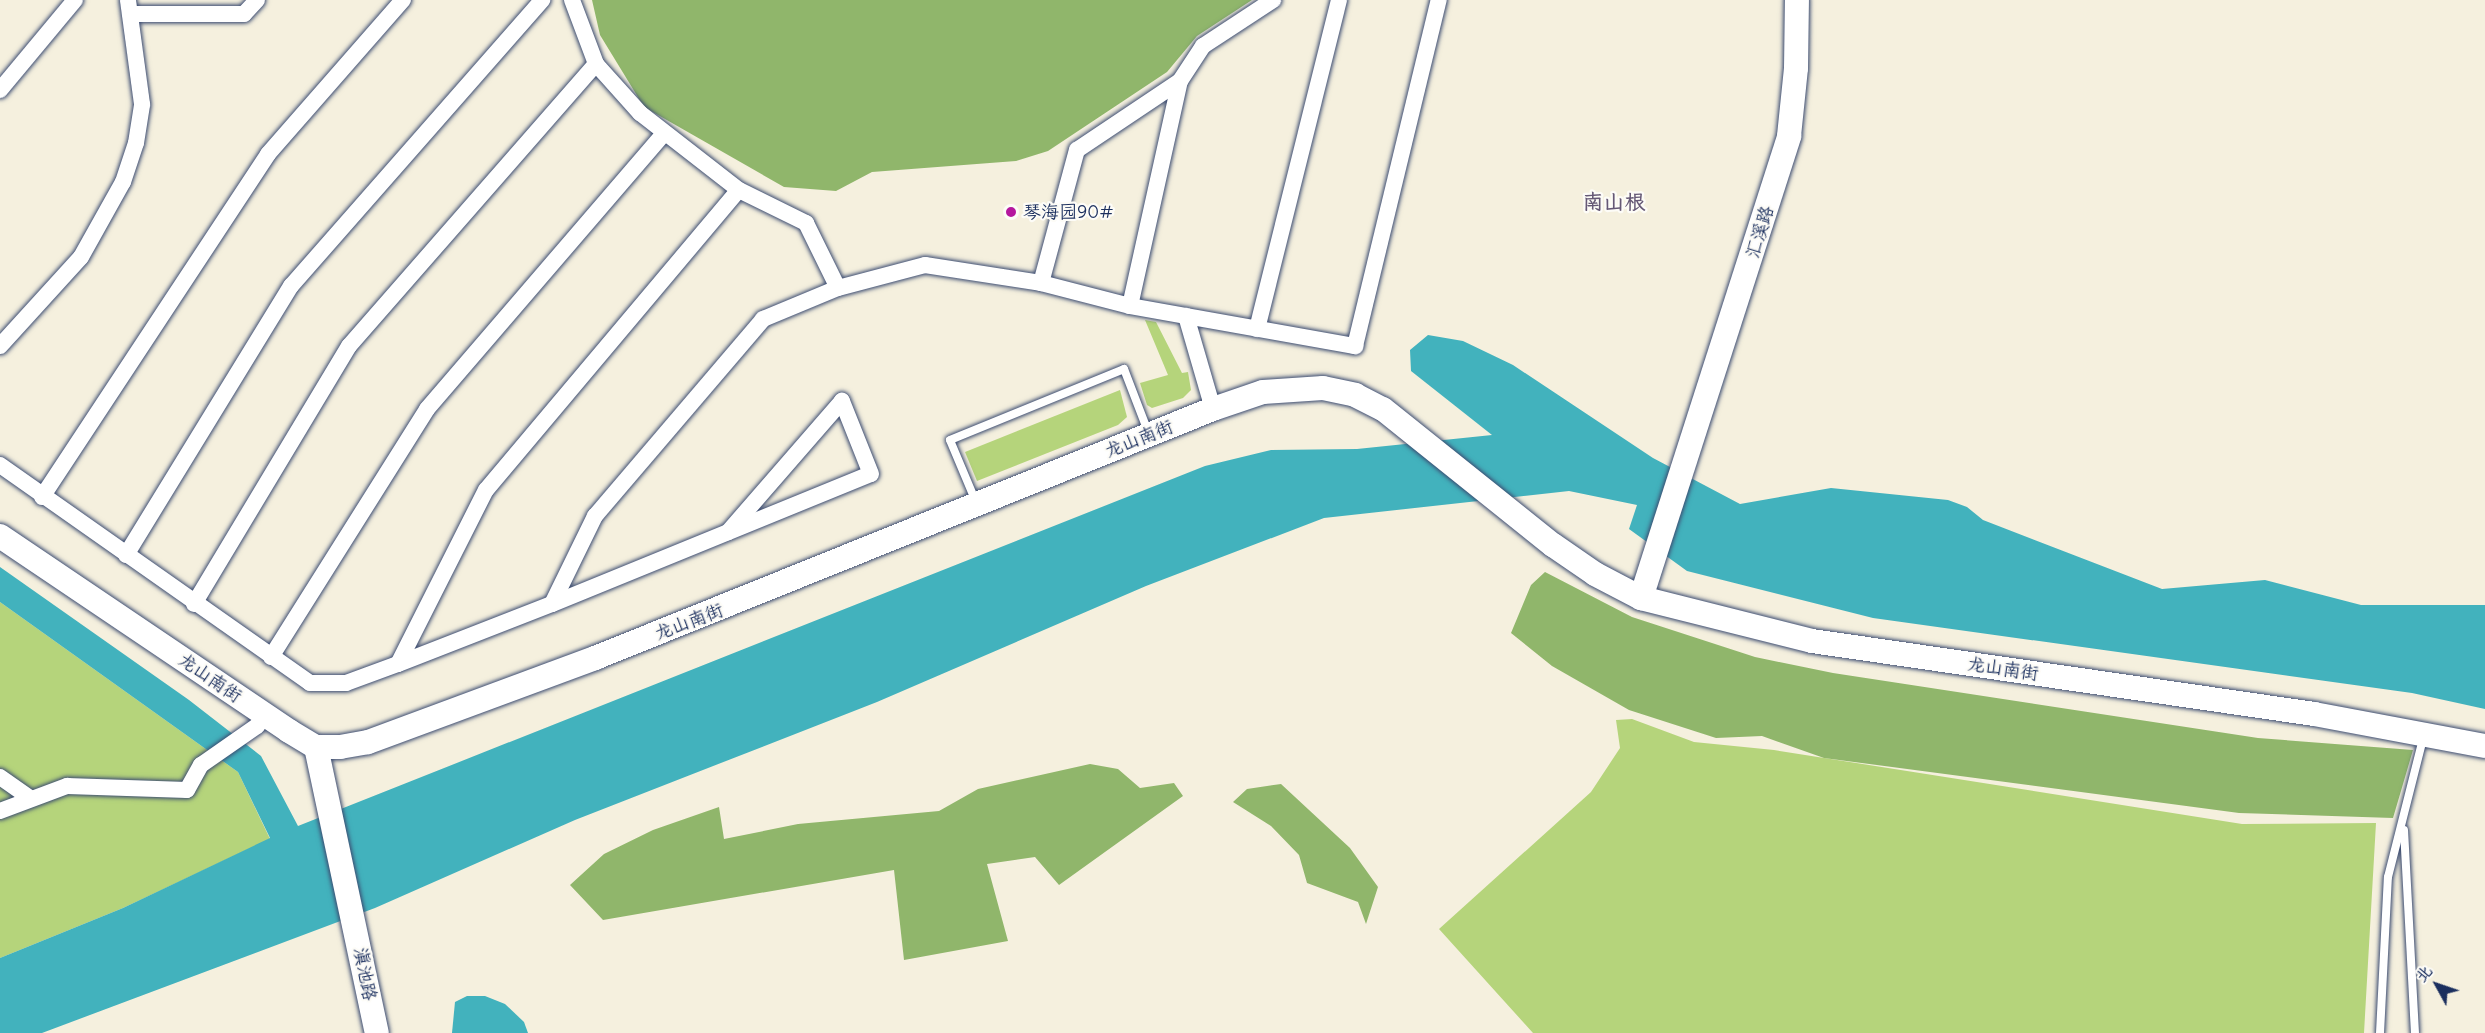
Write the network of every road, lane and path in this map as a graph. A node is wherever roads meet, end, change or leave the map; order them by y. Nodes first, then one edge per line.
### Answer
1 (75, 0) edge
2 (256, 0) edge
3 (403, 0) edge
4 (542, 0) edge
5 (572, 0) edge
6 (1273, 0) edge
7 (1339, 0) edge
8 (1439, 0) edge
9 (1797, 0) edge
10 (129, 7) edge
11 (596, 64) junction
12 (1180, 81) junction
13 (0, 90) edge
14 (664, 133) junction
15 (739, 190) junction
16 (1041, 283) junction
17 (838, 288) junction
18 (1130, 306) junction
19 (1186, 316) junction
20 (1257, 329) junction
21 (0, 346) edge
22 (1213, 409) junction
23 (1149, 435) junction
24 (0, 465) edge
25 (42, 497) junction
26 (977, 505) junction
27 (728, 532) junction
28 (0, 536) edge
29 (126, 555) junction
30 (1641, 598) junction
31 (194, 604) junction
32 (552, 604) junction
33 (271, 657) junction
34 (398, 664) junction
35 (265, 715) junction
36 (2424, 732) junction
37 (2485, 746) edge
38 (316, 747) junction
39 (0, 777) edge
40 (30, 798) junction
41 (0, 811) edge
42 (2404, 820) junction
43 (377, 1033) edge
44 (2380, 1033) edge
45 (2415, 1033) edge

1 - 13 street
2 - 10 street
3 - 25 street
4 - 29 street
5 - 11 street
6 - 12 street
7 - 20 street
8 - 20 street
9 - 30 street, 汇溪路
10 - 21 street
11 - 14 street
11 - 31 street
12 - 16 street
12 - 18 street
14 - 15 street
14 - 33 street
15 - 17 street
15 - 34 street
16 - 17 street
16 - 18 street
17 - 32 street
18 - 19 street
19 - 20 street
19 - 22 street
22 - 23 street, 龙山南街
22 - 30 street, 龙山南街
23 - 26 street, 龙山南街
23 - 26 lane
24 - 25 street
25 - 29 street
26 - 38 street, 龙山南街
27 - 27 street
27 - 32 street
28 - 35 street, 龙山南街
29 - 31 street
30 - 36 street, 龙山南街
31 - 33 street
32 - 34 street
33 - 34 street
35 - 38 street, 龙山南街
35 - 40 street
36 - 37 street, 龙山南街
36 - 42 lane
38 - 43 street, 滇池路
39 - 40 street
40 - 41 street
42 - 44 lane
42 - 45 lane

